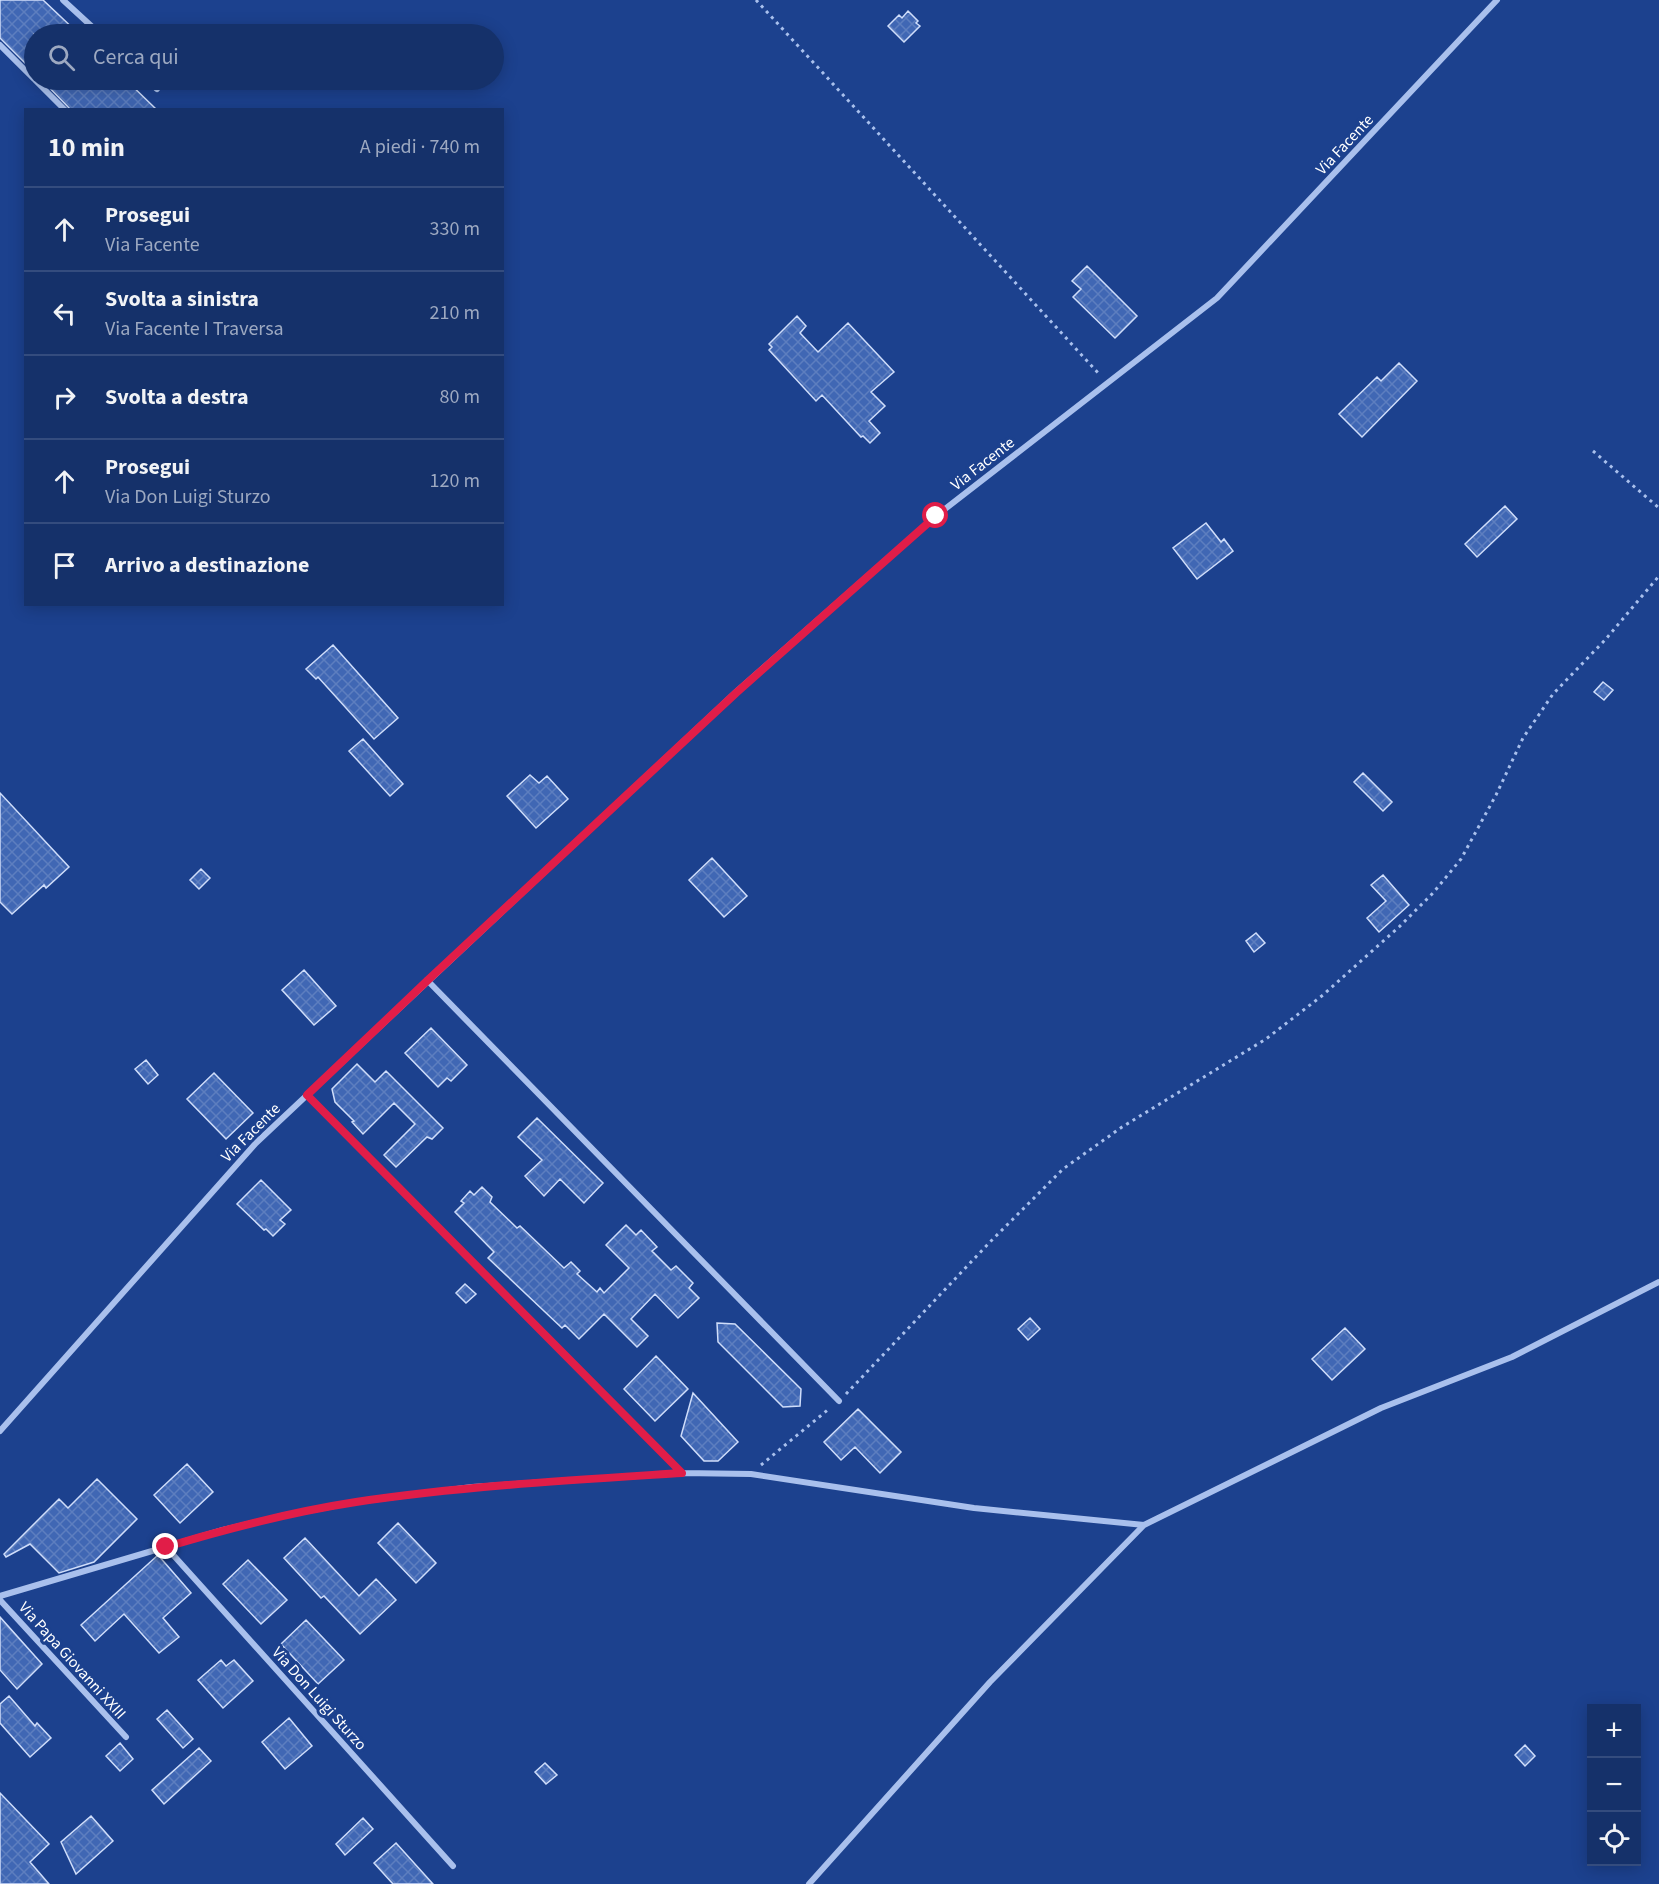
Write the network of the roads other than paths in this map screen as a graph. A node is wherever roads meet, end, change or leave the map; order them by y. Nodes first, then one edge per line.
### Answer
1 (63, 0) edge
2 (1497, 0) edge
3 (89, 24) edge
4 (0, 45) edge
5 (24, 68) edge
6 (46, 90) edge
7 (63, 108) edge
8 (428, 980) junction
9 (307, 1095) junction
10 (1659, 1282) edge
11 (839, 1401) road end
12 (0, 1431) edge
13 (682, 1473) junction
14 (1144, 1526) junction
15 (166, 1547) junction
16 (0, 1598) edge
17 (126, 1737) dead end
18 (453, 1866) dead end
19 (809, 1884) edge

1 - 3 street
2 - 8 street, Via Facente
4 - 5 street
6 - 7 street
8 - 9 street, Via Facente
8 - 11 street
9 - 12 street, Via Facente
9 - 13 street
10 - 14 street
13 - 14 street
13 - 15 street
14 - 19 street
15 - 16 street
15 - 18 street, Via Don Luigi Sturzo
16 - 17 street, Via Papa Giovanni XXIII

